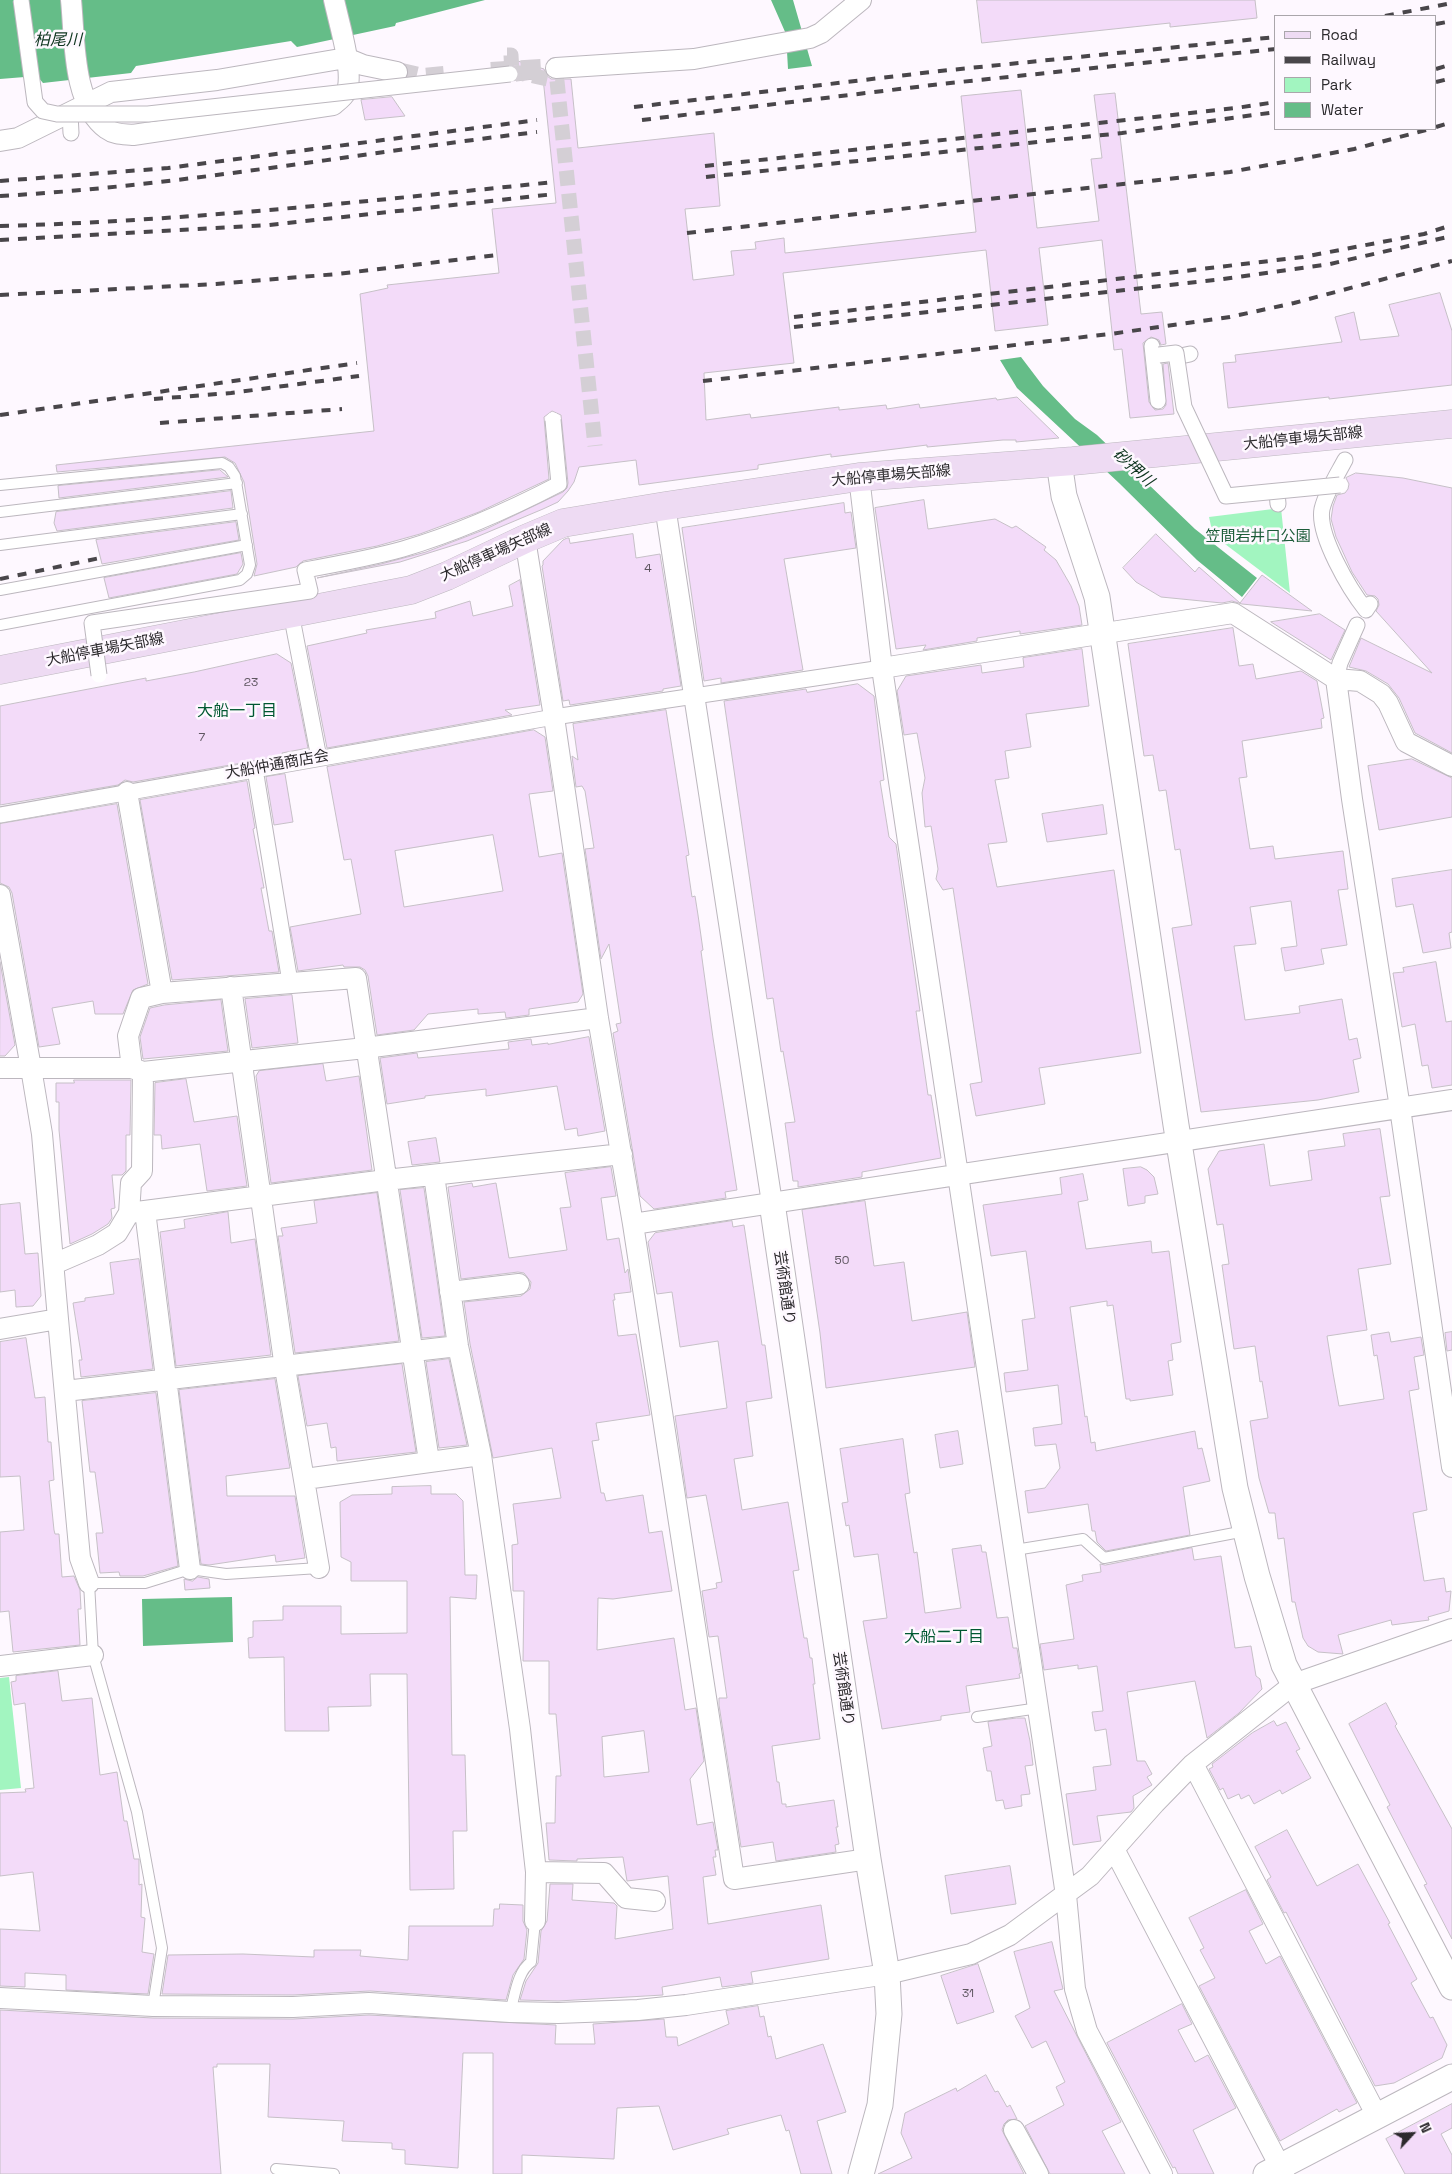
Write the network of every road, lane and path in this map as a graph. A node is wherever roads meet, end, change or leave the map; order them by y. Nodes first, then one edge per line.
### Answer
1 (21, 0) edge
2 (71, 0) edge
3 (334, 0) edge
4 (861, 0) edge
5 (345, 54) junction
6 (556, 68) tunnel mouth
7 (397, 72) tunnel mouth
8 (510, 74) tunnel mouth
9 (87, 103) junction
10 (70, 114) junction
11 (71, 133) dead end
12 (0, 141) edge
13 (1154, 402) dead end
14 (553, 420) dead end
15 (1452, 424) edge
16 (1345, 460) dead end
17 (1058, 462) junction
18 (859, 477) junction
19 (237, 483) junction
20 (0, 485) edge
21 (1340, 485) dead end
22 (665, 506) junction
23 (0, 512) edge
24 (242, 514) junction
25 (525, 539) junction
26 (0, 545) edge
27 (247, 545) junction
28 (0, 590) edge
29 (1370, 604) dead end
30 (291, 613) junction
31 (0, 625) edge
32 (1355, 629) dead end
33 (1103, 635) junction
34 (882, 668) junction
35 (0, 670) edge
36 (1338, 671) junction
37 (99, 675) dead end
38 (693, 695) junction
39 (554, 717) junction
40 (319, 758) junction
41 (1452, 766) edge
42 (255, 769) junction
43 (127, 792) junction
44 (0, 815) edge
45 (0, 896) edge
46 (290, 982) junction
47 (231, 987) junction
48 (162, 993) junction
49 (598, 1018) junction
50 (365, 1048) junction
51 (240, 1061) junction
52 (0, 1068) edge
53 (31, 1068) junction
54 (137, 1070) junction
55 (1452, 1100) edge
56 (1400, 1108) junction
57 (1180, 1141) junction
58 (622, 1154) junction
59 (434, 1175) junction
60 (959, 1175) junction
61 (386, 1180) junction
62 (260, 1198) junction
63 (772, 1203) junction
64 (137, 1212) junction
65 (633, 1224) junction
66 (54, 1264) junction
67 (519, 1284) dead end
68 (450, 1292) junction
69 (58, 1319) junction
70 (0, 1329) edge
71 (458, 1346) junction
72 (411, 1351) junction
73 (285, 1368) junction
74 (166, 1380) junction
75 (66, 1391) junction
76 (481, 1455) junction
77 (429, 1461) junction
78 (1452, 1467) edge
79 (305, 1479) junction
80 (1246, 1531) junction
81 (1015, 1550) junction
82 (319, 1568) joint
83 (190, 1569) junction
84 (89, 1583) junction
85 (1452, 1628) edge
86 (93, 1655) junction
87 (0, 1666) edge
88 (1294, 1684) junction
89 (1038, 1708) junction
90 (977, 1717) dead end
91 (1193, 1764) junction
92 (1114, 1849) junction
93 (868, 1858) junction
94 (536, 1872) junction
95 (1066, 1895) junction
96 (655, 1901) dead end
97 (535, 1921) joint
98 (887, 1974) junction
99 (1452, 1987) edge
100 (0, 1998) edge
101 (153, 2006) junction
102 (510, 2012) junction
103 (1452, 2077) edge
104 (1377, 2116) junction
105 (1014, 2130) dead end
106 (276, 2169) dead end
107 (1277, 2172) edge
108 (334, 2174) edge
109 (861, 2174) edge
110 (1038, 2174) edge
111 (1162, 2174) edge

1 - 10 street, bridge
2 - 9 street
3 - 5 street
4 - 6 street
5 - 7 street
5 - 9 street
5 - 9 street
8 - 10 street, bridge
9 - 12 street
10 - 11 street
13 - 21 street, bridge
14 - 37 street, bridge
15 - 17 main road, 大船停車場矢部線
16 - 29 street
17 - 18 main road, 大船停車場矢部線
17 - 33 street
18 - 22 main road, 大船停車場矢部線
18 - 34 street
19 - 20 lane
19 - 23 lane
19 - 24 lane
22 - 25 main road, 大船停車場矢部線
22 - 38 street
24 - 26 lane
24 - 27 lane
25 - 30 main road, 大船停車場矢部線
25 - 39 street
27 - 28 lane
27 - 31 lane
30 - 35 main road, 大船停車場矢部線
30 - 40 street
32 - 36 street
33 - 34 street
33 - 36 street
33 - 57 street
34 - 38 street, 大船仲通商店会
34 - 60 street
36 - 41 street
36 - 56 street
38 - 39 street, 大船仲通商店会
38 - 63 street
39 - 40 street, 大船仲通商店会
39 - 49 street
40 - 42 street, 大船仲通商店会
42 - 43 street, 大船仲通商店会
42 - 46 street
43 - 44 street, 大船仲通商店会
43 - 48 street
45 - 53 street
46 - 47 street
46 - 50 street
47 - 48 street
47 - 51 street
48 - 54 street
49 - 50 street
49 - 58 street
50 - 51 street
50 - 61 street
51 - 54 street
51 - 62 street
52 - 53 street
53 - 54 street
53 - 66 street
54 - 64 street
55 - 56 street
56 - 57 street
56 - 78 street
57 - 60 street
57 - 80 street
58 - 59 street
58 - 65 street
59 - 61 street
59 - 68 street
60 - 63 street
60 - 81 street
61 - 62 street
61 - 72 street
62 - 64 street
62 - 73 street
63 - 65 street
63 - 93 street, 芸術館通り
64 - 66 street
64 - 74 street
65 - 93 street
66 - 69 street
67 - 68 street
68 - 71 street
69 - 70 street
69 - 75 street
71 - 72 street
71 - 76 street
72 - 73 street
72 - 77 street
73 - 74 street
73 - 79 street
74 - 75 street
74 - 83 street
75 - 84 street
76 - 77 street
76 - 94 street
77 - 79 street
79 - 82 street
80 - 81 lane
80 - 88 street
81 - 89 street
82 - 83 lane
83 - 84 lane
84 - 86 lane
85 - 88 street
86 - 87 street
86 - 101 lane
88 - 91 street
88 - 99 street
89 - 90 lane
89 - 95 street
91 - 92 street
91 - 104 street
92 - 95 street
92 - 107 street
93 - 98 street, 芸術館通り
94 - 96 street
94 - 97 street
95 - 98 street
95 - 111 street
97 - 102 lane
98 - 102 street
98 - 109 street, 芸術館通り
100 - 101 street
101 - 102 street
103 - 104 street
104 - 107 street
105 - 110 street
106 - 108 lane

